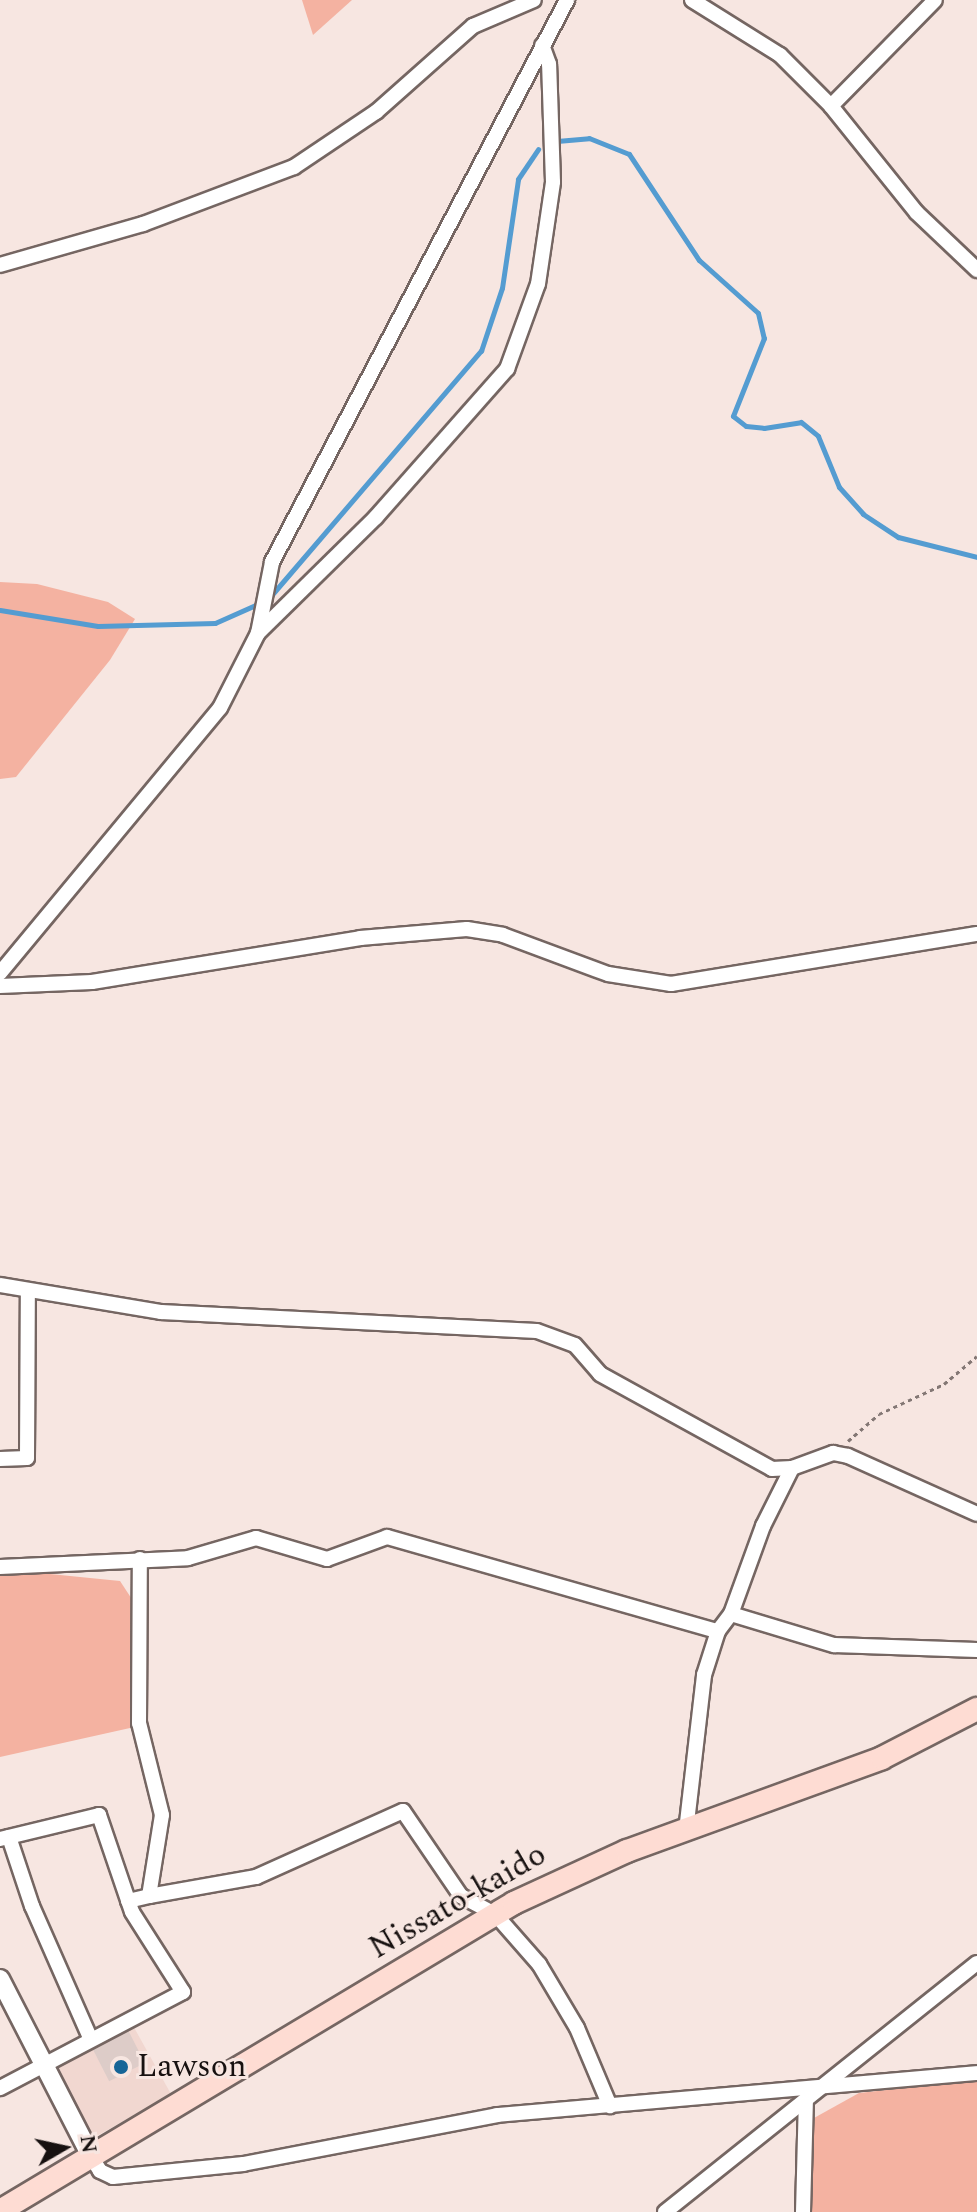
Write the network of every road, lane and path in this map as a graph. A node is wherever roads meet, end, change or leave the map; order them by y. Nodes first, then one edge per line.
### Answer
1 (534, 0) edge
2 (567, 0) edge
3 (692, 0) edge
4 (935, 0) edge
5 (542, 45) junction
6 (831, 106) junction
7 (0, 265) edge
8 (977, 270) edge
9 (258, 633) junction
10 (977, 934) edge
11 (0, 973) edge
12 (0, 986) edge
13 (0, 1285) edge
14 (28, 1290) junction
15 (977, 1356) edge
16 (833, 1453) junction
17 (0, 1459) edge
18 (792, 1468) junction
19 (977, 1514) edge
20 (140, 1559) junction
21 (0, 1567) edge
22 (731, 1614) junction
23 (718, 1631) junction
24 (977, 1650) edge
25 (977, 1709) edge
26 (686, 1831) junction
27 (5, 1838) edge
28 (149, 1896) junction
29 (128, 1901) junction
30 (495, 1914) junction
31 (977, 1963) edge
32 (0, 1979) edge
33 (91, 2040) junction
34 (41, 2066) junction
35 (977, 2073) edge
36 (0, 2088) edge
37 (819, 2089) junction
38 (806, 2100) junction
39 (610, 2106) junction
40 (92, 2158) junction
41 (0, 2211) edge
42 (665, 2212) edge
43 (803, 2212) edge

1 - 7 street
2 - 5 street
3 - 6 street
4 - 6 street
5 - 9 street
5 - 9 street
6 - 8 street
9 - 11 street
10 - 12 street
13 - 14 street
14 - 17 street
14 - 18 street
15 - 16 path
16 - 18 street
16 - 19 street
18 - 22 street
20 - 21 street
20 - 23 street
20 - 28 street
22 - 23 street
22 - 24 street
23 - 26 street
25 - 26 main road, Nissato-kaido
26 - 30 main road, Nissato-kaido
27 - 29 street
27 - 33 street
28 - 29 street
28 - 30 street
29 - 33 street
30 - 39 street
30 - 40 main road, Nissato-kaido
31 - 37 street
32 - 34 street
33 - 34 street
34 - 36 street
34 - 40 street
35 - 37 street
37 - 38 street
37 - 39 street
38 - 42 street
38 - 43 street
39 - 40 street
40 - 41 main road, Nissato-kaido

